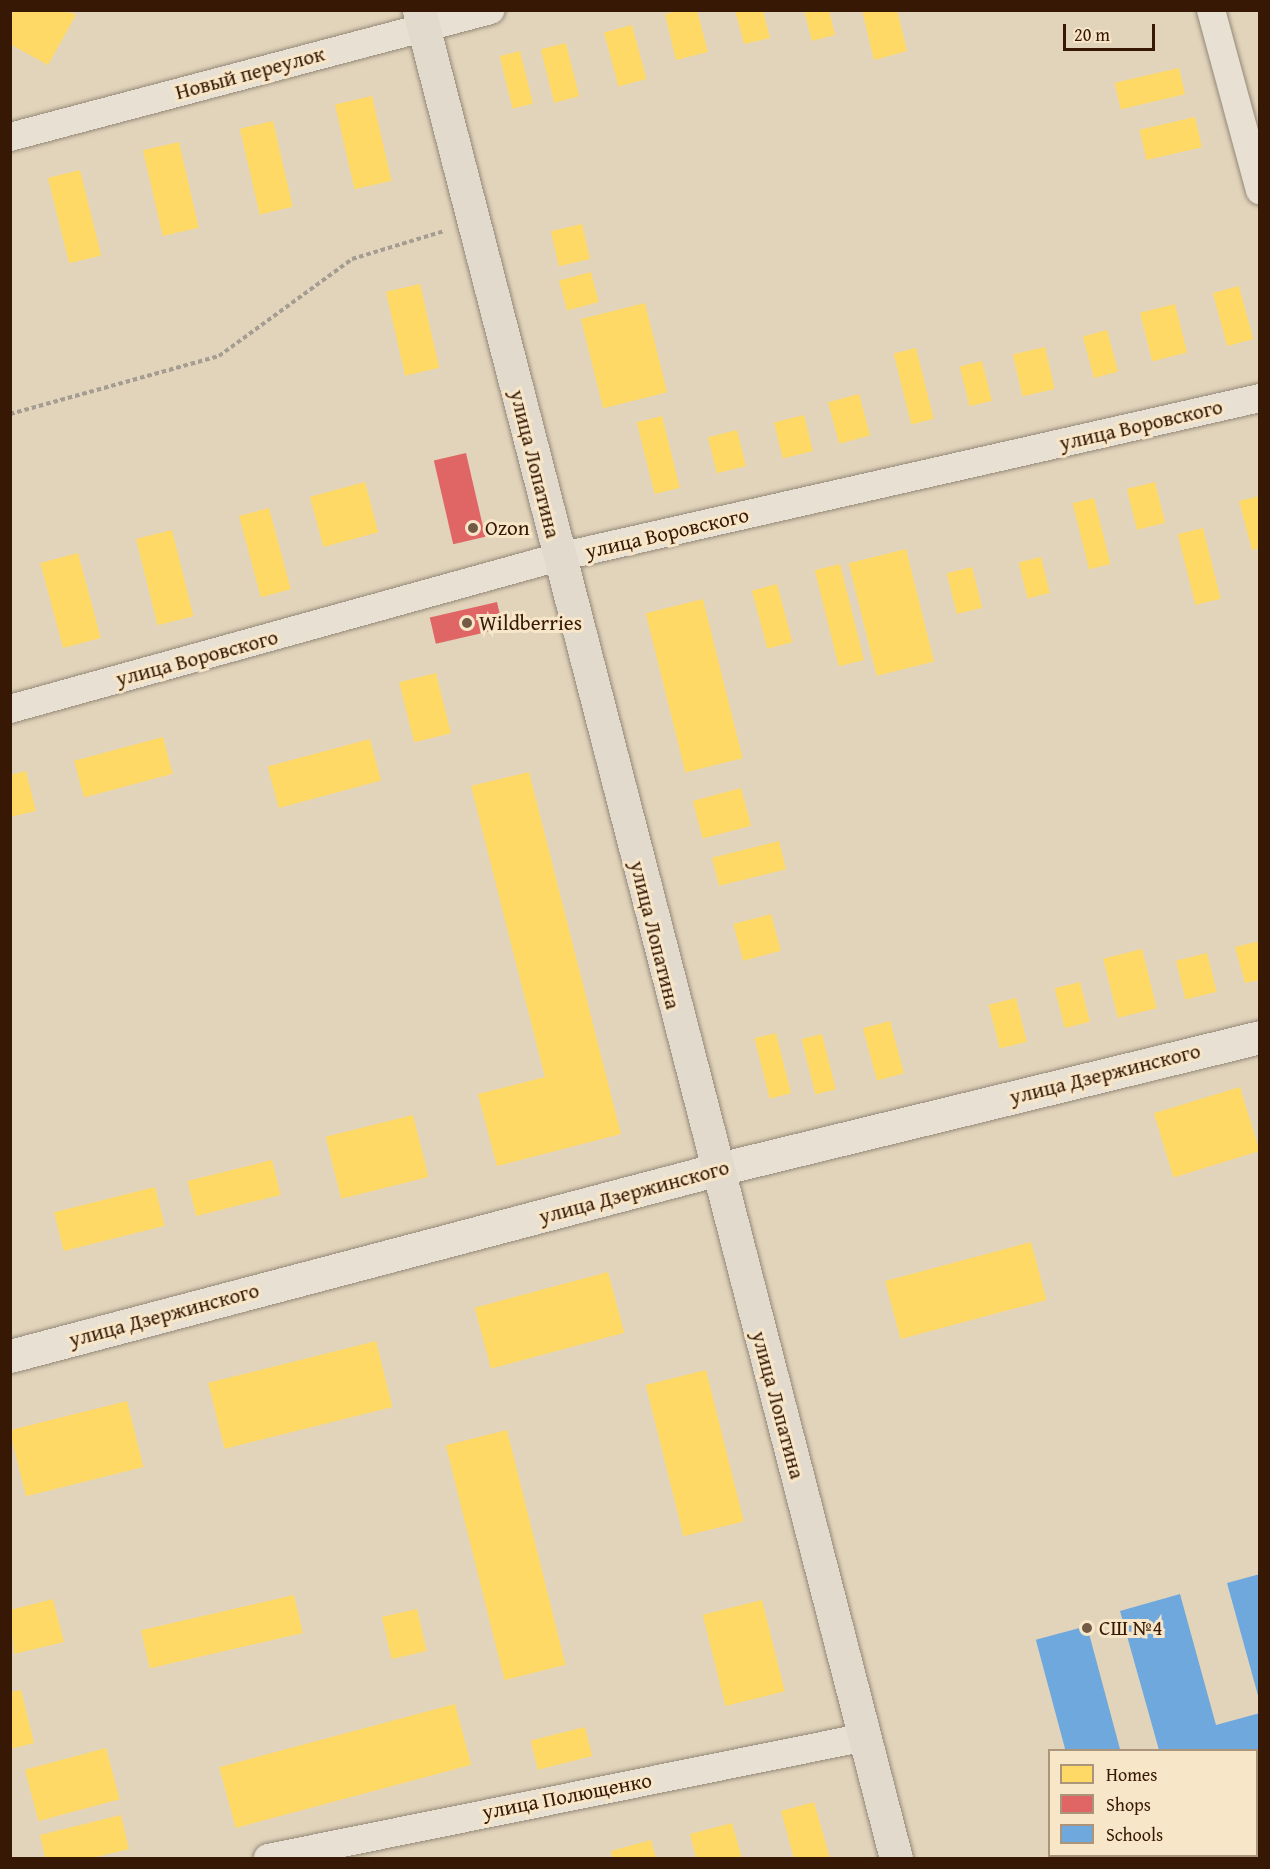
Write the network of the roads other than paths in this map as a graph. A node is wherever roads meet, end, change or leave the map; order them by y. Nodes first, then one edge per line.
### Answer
1 (490, 10) edge
2 (1211, 10) edge
3 (421, 18) edge
4 (10, 137) edge
5 (1260, 190) edge
6 (1260, 398) edge
7 (559, 557) junction
8 (10, 709) edge
9 (1260, 1037) edge
10 (716, 1170) junction
11 (10, 1356) edge
12 (866, 1737) junction
13 (315, 1853) edge
14 (268, 1858) edge
15 (896, 1858) edge

1 - 3 street, Новый переулок
2 - 5 street
3 - 4 street, Новый переулок
3 - 7 main road, улица Лопатина
6 - 7 street, улица Воровского
7 - 8 street, улица Воровского
7 - 10 main road, улица Лопатина
9 - 10 street, улица Дзержинского
10 - 11 street, улица Дзержинского
10 - 12 main road, улица Лопатина
12 - 13 street, улица Полющенко
12 - 15 main road, улица Лопатина
13 - 14 street, улица Полющенко

